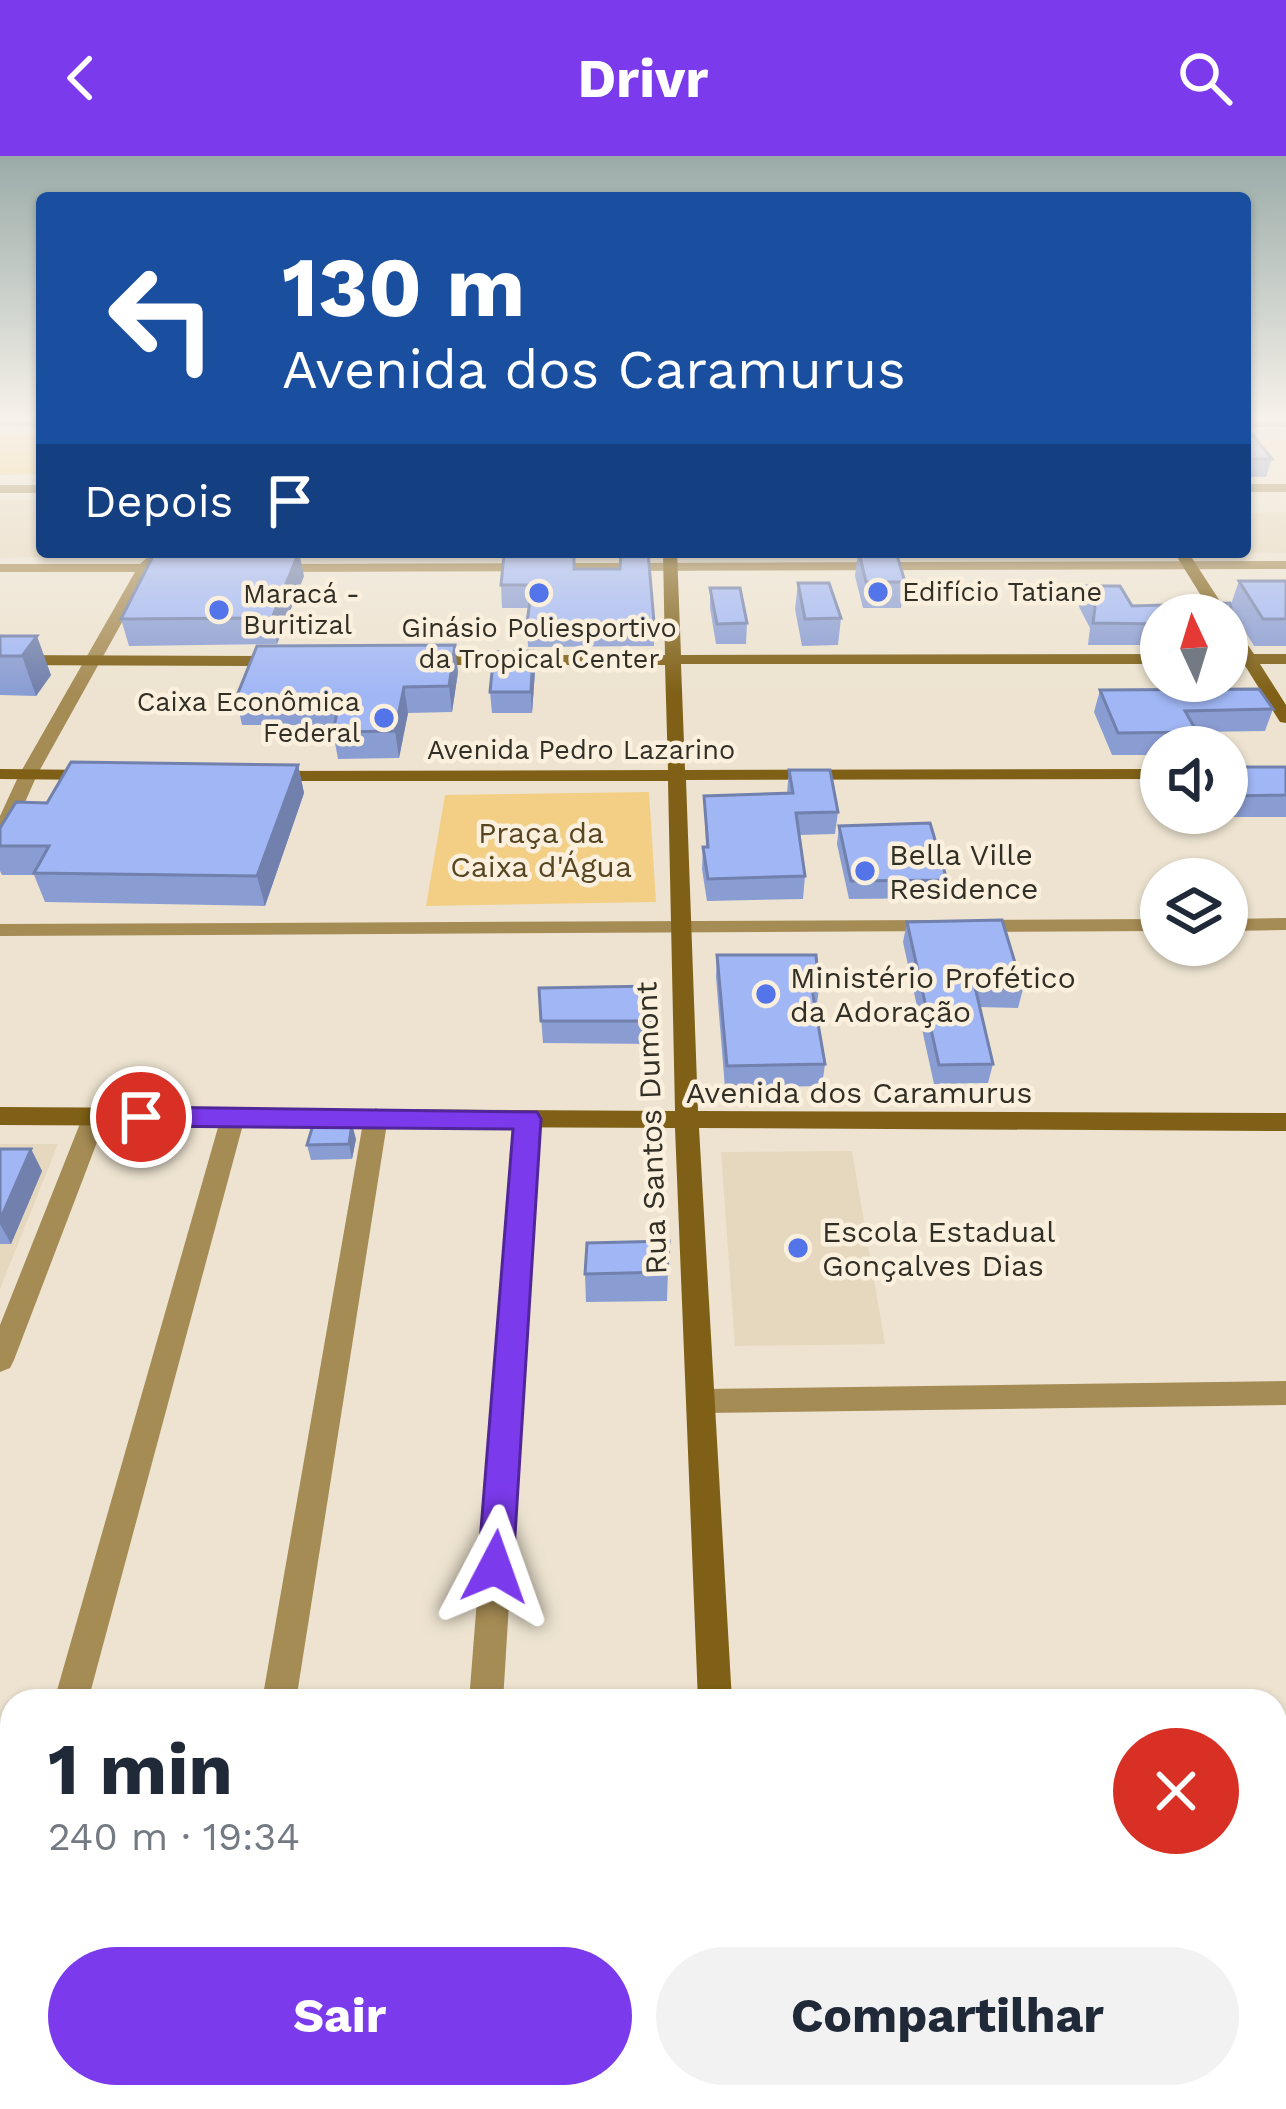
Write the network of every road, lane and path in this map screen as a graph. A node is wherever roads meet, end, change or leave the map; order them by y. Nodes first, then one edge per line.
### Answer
1 (1186, 559) edge
2 (149, 560) edge
3 (671, 560) edge
4 (1286, 565) edge
5 (0, 568) edge
6 (192, 568) edge
7 (263, 568) edge
8 (1208, 594) edge
9 (674, 659) junction
10 (1140, 659) edge
11 (1248, 659) joint
12 (1286, 659) edge
13 (394, 660) edge
14 (0, 661) edge
15 (302, 661) edge
16 (92, 662) junction
17 (1286, 718) edge
18 (0, 774) edge
19 (1140, 774) edge
20 (28, 775) junction
21 (121, 775) edge
22 (261, 776) edge
23 (679, 778) junction
24 (0, 836) edge
25 (1286, 924) edge
26 (1140, 925) edge
27 (1248, 925) edge
28 (682, 927) junction
29 (0, 930) edge
30 (0, 1116) edge
31 (95, 1116) junction
32 (233, 1117) junction
33 (376, 1117) junction
34 (527, 1119) junction
35 (687, 1122) junction
36 (1286, 1122) edge
37 (0, 1360) edge
38 (1286, 1393) edge
39 (703, 1401) junction
40 (74, 1689) edge
41 (281, 1689) edge
42 (486, 1689) edge
43 (715, 1689) edge

1 - 3 street
1 - 4 street
1 - 8 main road
2 - 5 street
2 - 6 street
2 - 16 street
3 - 7 street
3 - 9 main road, Rua Santos Dumont
9 - 10 main road
9 - 13 main road
9 - 23 main road, Rua Santos Dumont
11 - 12 main road
11 - 17 main road
14 - 16 main road
15 - 16 main road
16 - 20 street
18 - 20 main road
19 - 23 main road, Avenida Pedro Lazarino
20 - 21 main road
20 - 24 street
22 - 23 main road, Avenida Pedro Lazarino
23 - 28 main road, Rua Santos Dumont
25 - 27 street
26 - 28 street
28 - 29 street
28 - 35 main road, Rua Santos Dumont
30 - 31 main road, Avenida dos Caramurus
31 - 32 main road, Avenida dos Caramurus
31 - 37 street
32 - 33 main road, Avenida dos Caramurus
32 - 40 street
33 - 34 main road, Avenida dos Caramurus
33 - 41 street
34 - 35 main road, Avenida dos Caramurus
34 - 42 street
35 - 36 main road, Avenida dos Caramurus
35 - 39 main road, Rua Santos Dumont
38 - 39 street
39 - 43 main road, Rua Santos Dumont

